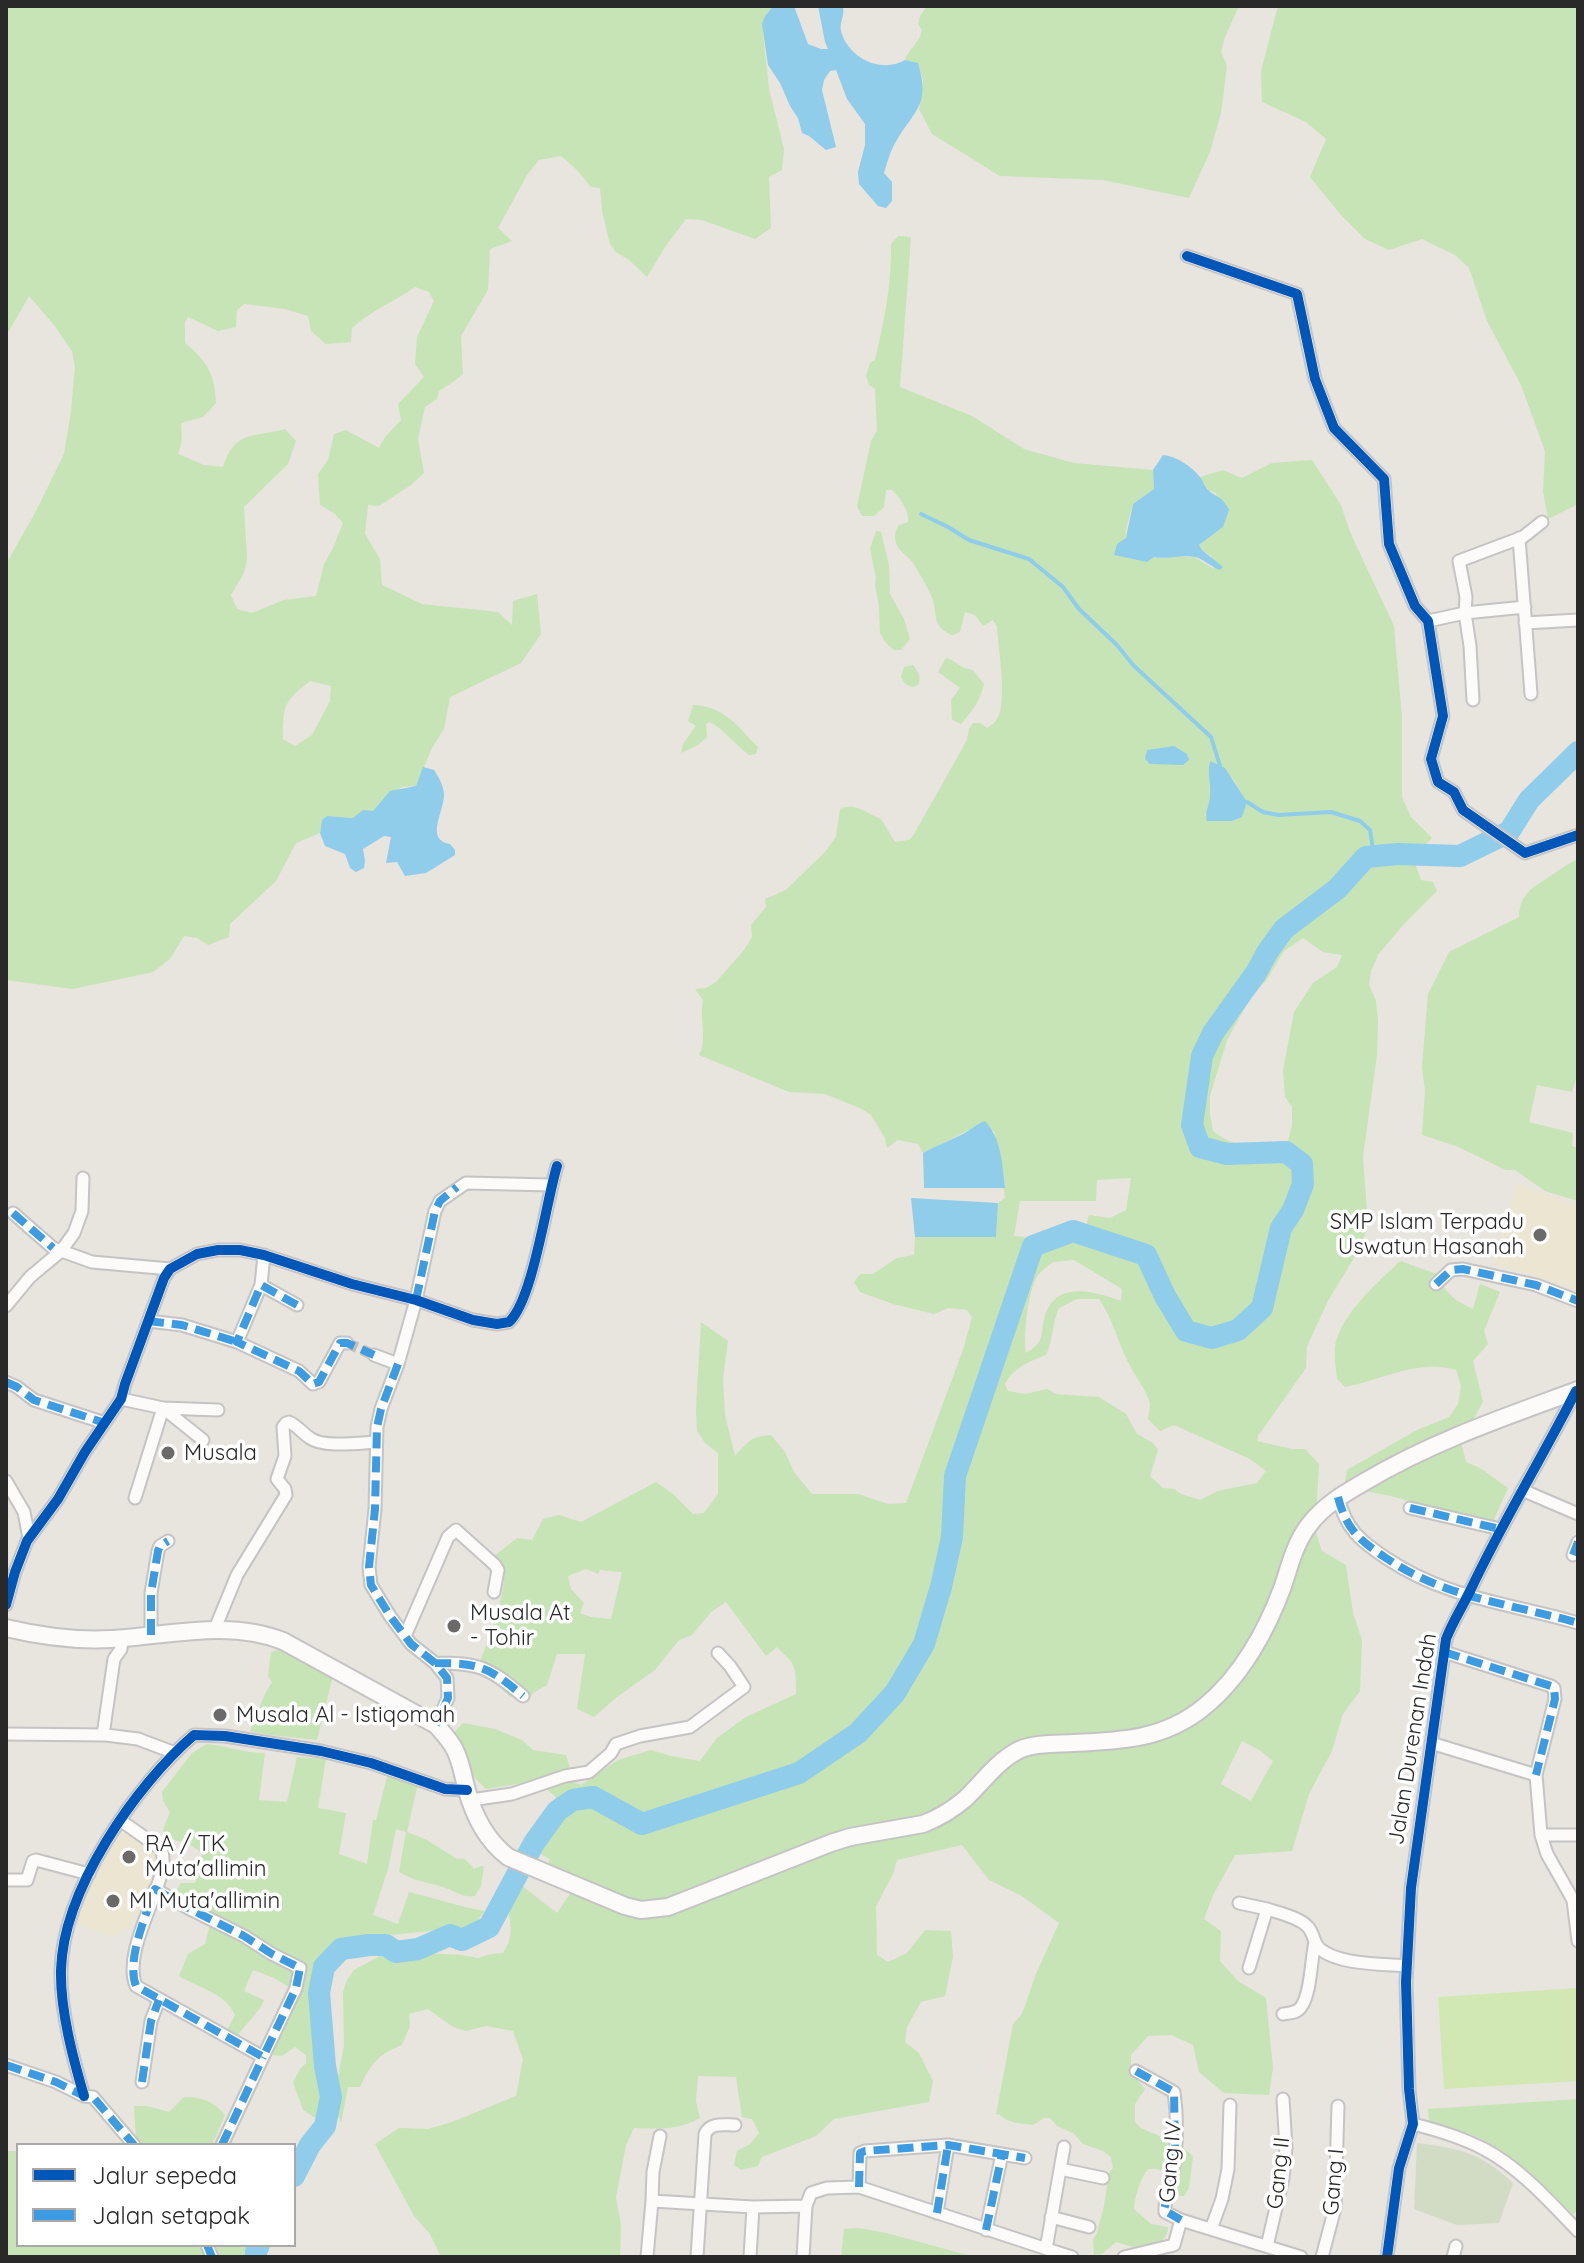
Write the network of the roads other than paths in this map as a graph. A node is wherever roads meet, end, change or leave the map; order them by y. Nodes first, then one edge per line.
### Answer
1 (1187, 256) dead end
2 (1542, 522) dead end
3 (1519, 538) junction
4 (1525, 607) junction
5 (1465, 613) junction
6 (1578, 620) edge
7 (1428, 621) junction
8 (1525, 623) junction
9 (1531, 694) dead end
10 (1473, 700) dead end
11 (1578, 835) edge
12 (557, 1166) dead end
13 (83, 1178) dead end
14 (551, 1185) junction
15 (13, 1213) dead end
16 (61, 1251) junction
17 (264, 1255) junction
18 (170, 1269) junction
19 (1436, 1284) dead end
20 (261, 1285) junction
21 (416, 1300) junction
22 (1578, 1301) edge
23 (297, 1305) dead end
24 (6, 1306) edge
25 (148, 1321) junction
26 (237, 1342) junction
27 (347, 1343) dead end
28 (374, 1355) tunnel mouth
29 (398, 1364) junction
30 (6, 1382) edge
31 (1577, 1391) edge
32 (121, 1399) junction
33 (163, 1408) junction
34 (218, 1410) dead end
35 (105, 1423) junction
36 (203, 1440) dead end
37 (376, 1442) junction
38 (6, 1481) edge
39 (1522, 1490) junction
40 (1338, 1497) junction
41 (135, 1498) dead end
42 (1410, 1508) dead end
43 (1578, 1514) edge
44 (1500, 1529) junction
45 (29, 1538) junction
46 (168, 1541) dead end
47 (1578, 1542) edge
48 (1573, 1555) dead end
49 (494, 1592) dead end
50 (1467, 1597) junction
51 (6, 1605) edge
52 (1578, 1623) edge
53 (6, 1628) edge
54 (214, 1631) junction
55 (151, 1635) junction
56 (405, 1636) junction
57 (122, 1638) junction
58 (1444, 1652) junction
59 (718, 1653) dead end
60 (435, 1663) junction
61 (523, 1696) dead end
62 (436, 1725) junction
63 (6, 1734) edge
64 (103, 1735) junction
65 (1431, 1743) junction
66 (175, 1753) junction
67 (1536, 1775) junction
68 (469, 1795) junction
69 (120, 1820) junction
70 (1541, 1835) junction
71 (1578, 1835) edge
72 (89, 1874) junction
73 (6, 1880) edge
74 (155, 1889) junction
75 (1576, 1900) edge
76 (1239, 1903) dead end
77 (1267, 1909) junction
78 (1578, 1941) edge
79 (1315, 1942) junction
80 (1407, 1966) junction
81 (1249, 1968) dead end
82 (159, 2000) junction
83 (1283, 2014) dead end
84 (263, 2057) junction
85 (6, 2065) edge
86 (1136, 2071) dead end
87 (142, 2082) dead end
88 (84, 2096) junction
89 (1283, 2099) dead end
90 (1230, 2105) dead end
91 (1338, 2106) dead end
92 (1413, 2124) junction
93 (735, 2125) dead end
94 (660, 2136) dead end
95 (132, 2143) edge
96 (223, 2143) edge
97 (948, 2145) junction
98 (1064, 2147) dead end
99 (1002, 2154) junction
100 (1025, 2158) dead end
101 (1060, 2169) junction
102 (1103, 2178) dead end
103 (859, 2187) junction
104 (652, 2201) junction
105 (700, 2205) junction
106 (806, 2206) junction
107 (753, 2207) junction
108 (937, 2213) junction
109 (1051, 2217) junction
110 (1181, 2220) junction
111 (1089, 2227) dead end
112 (1211, 2229) junction
113 (986, 2230) junction
114 (1578, 2231) edge
115 (1267, 2246) junction
116 (1173, 2251) edge
117 (1052, 2253) edge
118 (647, 2257) edge
119 (697, 2257) edge
120 (750, 2257) edge
121 (803, 2257) edge
122 (1072, 2257) edge
123 (1124, 2257) edge
124 (1301, 2257) edge
125 (1322, 2257) edge
126 (1387, 2257) edge

1 - 7 street
2 - 3 street
3 - 4 street
3 - 5 street
4 - 5 street
4 - 8 street
5 - 7 street
5 - 10 street
6 - 8 street
7 - 11 street
8 - 9 street
12 - 14 street
13 - 16 street
14 - 21 street
14 - 21 street
15 - 16 street
16 - 18 street
16 - 24 street
17 - 18 street
17 - 20 street
17 - 21 street
18 - 25 street
19 - 22 street
20 - 23 street
20 - 26 street
21 - 29 street
25 - 26 street
25 - 32 street
26 - 27 street
28 - 29 street
29 - 37 street
30 - 35 street
31 - 39 street, Jalan Durenan Indah
31 - 40 main road
32 - 33 street
32 - 35 street
33 - 34 street
33 - 36 street
33 - 41 street
35 - 45 street
37 - 54 street
37 - 56 street
38 - 45 street
39 - 43 street
39 - 44 street, Jalan Durenan Indah
40 - 50 street
40 - 68 main road
42 - 44 street
44 - 50 street, Jalan Durenan Indah
45 - 51 street
46 - 55 street
47 - 48 street
49 - 56 street
50 - 52 street
50 - 58 street, Jalan Durenan Indah
53 - 57 main road
54 - 55 main road
54 - 62 main road
55 - 57 main road
56 - 60 street
57 - 64 street
58 - 65 street, Jalan Durenan Indah
58 - 67 street
59 - 68 street
60 - 61 street
60 - 62 street
62 - 68 main road
63 - 64 street
64 - 66 street
65 - 67 street
65 - 80 street, Jalan Durenan Indah
66 - 68 street
66 - 69 street
67 - 70 street
69 - 72 street
69 - 74 street
70 - 71 street
70 - 75 street
72 - 73 street
72 - 88 street
74 - 82 street
74 - 84 street
75 - 78 street
76 - 77 street
77 - 79 street
77 - 81 street
79 - 80 street
79 - 83 street
80 - 92 street, Jalan Durenan Indah
82 - 84 street
82 - 87 street
84 - 96 street
85 - 88 street
86 - 110 street, Gang IV
88 - 95 street
89 - 115 street, Gang II
90 - 112 street
91 - 125 street, Gang I
92 - 114 street
92 - 126 street
93 - 105 street
94 - 104 street
97 - 99 street
97 - 103 street
97 - 108 street
98 - 101 street
99 - 100 street
99 - 113 street
101 - 102 street
101 - 109 street
103 - 106 street
103 - 108 street
104 - 105 street
104 - 118 street
105 - 107 street
105 - 119 street
106 - 107 street
106 - 121 street
107 - 120 street
108 - 113 street
109 - 111 street
109 - 117 street
110 - 112 street
110 - 116 street
112 - 115 street
113 - 117 street
115 - 124 street
116 - 123 street
117 - 122 street

